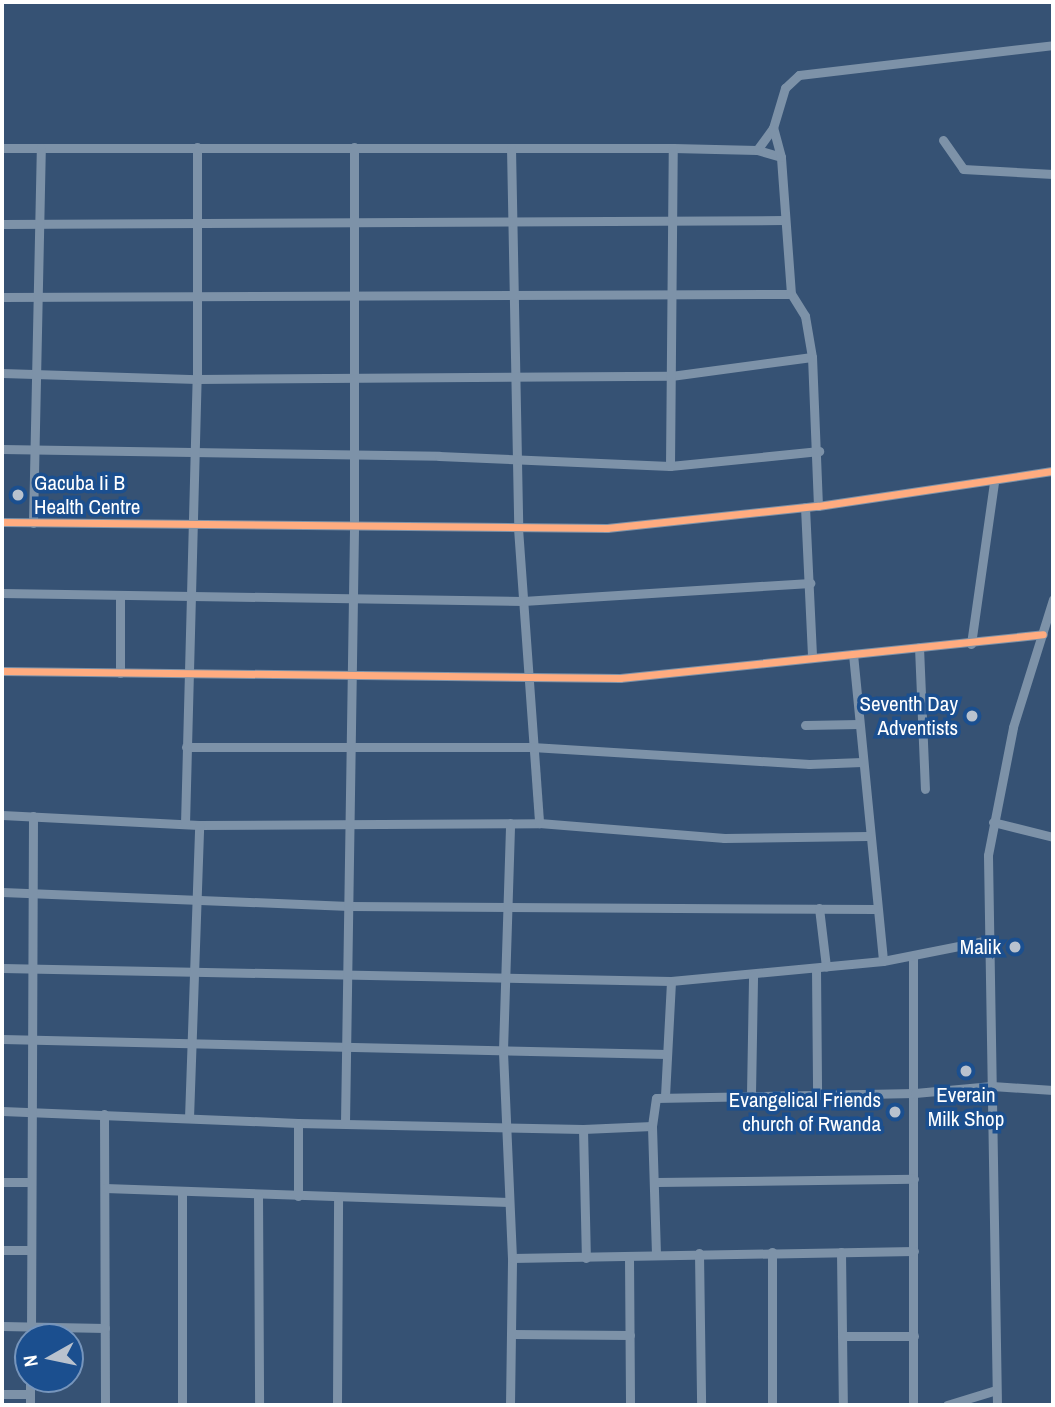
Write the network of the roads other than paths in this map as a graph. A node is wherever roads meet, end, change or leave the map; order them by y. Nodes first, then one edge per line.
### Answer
1 (1053, 45) edge
2 (773, 128) junction
3 (943, 140) dead end
4 (197, 147) junction
5 (354, 147) junction
6 (2, 148) edge
7 (41, 148) junction
8 (511, 148) junction
9 (673, 148) junction
10 (757, 150) junction
11 (780, 157) junction
12 (1053, 174) edge
13 (784, 220) junction
14 (671, 221) junction
15 (512, 222) junction
16 (2, 224) edge
17 (197, 224) junction
18 (37, 225) junction
19 (352, 225) junction
20 (668, 294) junction
21 (791, 294) junction
22 (512, 296) junction
23 (2, 297) edge
24 (35, 297) junction
25 (354, 297) junction
26 (196, 298) junction
27 (812, 357) junction
28 (2, 373) edge
29 (37, 374) junction
30 (514, 376) junction
31 (671, 376) junction
32 (197, 379) junction
33 (353, 379) junction
34 (2, 449) edge
35 (35, 450) junction
36 (819, 451) junction
37 (193, 454) junction
38 (355, 454) junction
39 (516, 459) junction
40 (670, 467) junction
41 (1053, 471) edge
42 (994, 482) junction
43 (818, 506) junction
44 (805, 508) junction
45 (2, 522) edge
46 (33, 523) junction
47 (190, 526) junction
48 (355, 527) junction
49 (518, 528) junction
50 (810, 583) junction
51 (2, 593) edge
52 (120, 595) junction
53 (190, 596) junction
54 (352, 599) junction
55 (1053, 599) edge
56 (523, 601) junction
57 (1043, 634) junction
58 (971, 644) junction
59 (919, 647) junction
60 (853, 654) junction
61 (812, 657) junction
62 (2, 671) edge
63 (120, 673) junction
64 (188, 674) junction
65 (350, 674) junction
66 (530, 674) junction
67 (859, 724) junction
68 (805, 725) dead end
69 (186, 747) junction
70 (350, 747) junction
71 (532, 747) junction
72 (862, 762) junction
73 (925, 789) dead end
74 (2, 815) edge
75 (33, 816) junction
76 (993, 822) junction
77 (350, 823) junction
78 (510, 823) junction
79 (539, 823) junction
80 (185, 824) junction
81 (199, 825) junction
82 (868, 835) junction
83 (1053, 837) edge
84 (2, 892) edge
85 (33, 892) junction
86 (197, 898) junction
87 (349, 906) junction
88 (508, 907) junction
89 (819, 908) junction
90 (875, 909) junction
91 (989, 940) junction
92 (913, 956) junction
93 (883, 961) junction
94 (821, 967) junction
95 (2, 968) edge
96 (32, 969) junction
97 (194, 972) junction
98 (348, 975) junction
99 (752, 975) junction
100 (506, 979) junction
101 (671, 981) junction
102 (2, 1039) edge
103 (31, 1040) junction
104 (191, 1044) junction
105 (347, 1047) junction
106 (503, 1050) junction
107 (667, 1054) junction
108 (992, 1086) junction
109 (1053, 1090) edge
110 (817, 1093) junction
111 (915, 1093) junction
112 (751, 1094) junction
113 (665, 1096) junction
114 (2, 1111) edge
115 (29, 1112) junction
116 (104, 1114) junction
117 (189, 1118) junction
118 (298, 1123) junction
119 (345, 1123) junction
120 (506, 1126) junction
121 (652, 1126) junction
122 (583, 1129) junction
123 (914, 1179) junction
124 (2, 1182) edge
125 (31, 1182) junction
126 (656, 1182) junction
127 (105, 1188) junction
128 (182, 1191) junction
129 (257, 1194) junction
130 (298, 1196) junction
131 (338, 1198) junction
132 (509, 1202) junction
133 (2, 1250) edge
134 (31, 1250) junction
135 (914, 1251) junction
136 (772, 1252) junction
137 (841, 1252) junction
138 (699, 1253) junction
139 (656, 1254) junction
140 (629, 1256) junction
141 (512, 1258) junction
142 (586, 1258) junction
143 (31, 1323) edge
144 (105, 1328) junction
145 (84, 1329) edge
146 (512, 1334) junction
147 (630, 1335) junction
148 (842, 1336) junction
149 (914, 1336) junction
150 (996, 1390) junction
151 (2, 1394) edge
152 (30, 1394) joint
153 (30, 1405) edge
154 (105, 1405) edge
155 (182, 1405) edge
156 (259, 1405) edge
157 (337, 1405) edge
158 (510, 1405) edge
159 (630, 1405) edge
160 (701, 1405) edge
161 (772, 1405) edge
162 (843, 1405) edge
163 (913, 1405) edge
164 (947, 1405) edge
165 (996, 1405) edge

1 - 2 street
2 - 10 street
2 - 11 street
3 - 12 street
4 - 5 street
4 - 7 street
4 - 17 street
5 - 8 street
5 - 19 street
6 - 7 street
7 - 18 street
8 - 9 street
8 - 15 street
9 - 10 street
9 - 14 street
10 - 11 street
11 - 13 street
13 - 14 street
13 - 21 street
14 - 15 street
14 - 20 street
15 - 19 street
15 - 22 street
16 - 18 street
17 - 18 street
17 - 19 street
17 - 26 street
18 - 24 street
19 - 25 street
20 - 21 street
20 - 22 street
20 - 31 street
21 - 27 street
22 - 25 street
22 - 30 street
23 - 24 street
24 - 26 street
24 - 29 street
25 - 26 street
25 - 33 street
26 - 32 street
27 - 31 street
27 - 36 street
28 - 29 street
29 - 32 street
29 - 35 street
30 - 31 street
30 - 33 street
30 - 39 street
31 - 40 street
32 - 33 street
32 - 37 street
33 - 38 street
34 - 35 street
35 - 37 street
35 - 46 street
36 - 40 street
36 - 43 street
37 - 38 street
37 - 47 street
38 - 39 street
38 - 48 street
39 - 40 street
39 - 49 street
41 - 42 street
42 - 43 street
42 - 58 street
43 - 44 street
44 - 49 street
44 - 50 street
45 - 46 street
46 - 47 street
47 - 48 street
47 - 53 street
48 - 49 street
48 - 54 street
49 - 56 street
50 - 56 street
50 - 61 street
51 - 52 street
52 - 53 street
52 - 63 street
53 - 54 street
53 - 64 street
54 - 56 street
54 - 65 street
55 - 57 street
56 - 66 street
57 - 58 street
57 - 76 street
58 - 59 street
59 - 60 street
59 - 73 street
60 - 61 street
60 - 67 street
61 - 66 street
62 - 63 street
63 - 64 street
64 - 65 street
64 - 69 street
65 - 66 street
65 - 70 street
66 - 71 street
67 - 68 street
67 - 72 street
69 - 70 street
69 - 80 street
70 - 71 street
70 - 77 street
71 - 72 street
71 - 79 street
72 - 82 street
74 - 75 street
75 - 80 street
75 - 85 street
76 - 83 street
76 - 91 street
77 - 78 street
77 - 81 street
77 - 87 street
78 - 79 street
78 - 88 street
79 - 82 street
80 - 81 street
81 - 86 street
82 - 90 street
84 - 85 street
85 - 86 street
85 - 96 street
86 - 87 street
86 - 97 street
87 - 88 street
87 - 98 street
88 - 89 street
88 - 100 street
89 - 90 street
89 - 94 street
90 - 93 street
91 - 92 street
91 - 108 street
92 - 93 street
92 - 111 street
93 - 94 street
94 - 99 street
94 - 110 street
95 - 96 street
96 - 97 street
96 - 103 street
97 - 98 street
97 - 104 street
98 - 100 street
98 - 105 street
99 - 101 street
99 - 112 street
100 - 101 street
100 - 106 street
101 - 107 street
102 - 103 street
103 - 104 street
103 - 115 street
104 - 105 street
104 - 117 street
105 - 106 street
105 - 119 street
106 - 107 street
106 - 120 street
107 - 113 street
108 - 109 street
108 - 111 street
108 - 150 street
110 - 111 street
110 - 112 street
111 - 123 street
112 - 113 street
113 - 121 street
114 - 115 street
115 - 116 street
115 - 125 street
116 - 117 street
116 - 127 street
117 - 118 street
118 - 119 street
118 - 130 street
119 - 120 street
120 - 122 street
120 - 132 street
121 - 122 street
121 - 126 street
122 - 142 street
123 - 126 street
123 - 135 street
124 - 125 street
125 - 134 street
126 - 139 street
127 - 128 street
127 - 144 street
128 - 129 street
128 - 155 street
129 - 130 street
129 - 156 street
130 - 131 street
131 - 132 street
131 - 157 street
132 - 141 street
133 - 134 street
134 - 143 street
135 - 137 street
135 - 149 street
136 - 137 street
136 - 138 street
136 - 161 street
137 - 148 street
138 - 139 street
138 - 160 street
139 - 140 street
140 - 142 street
140 - 147 street
141 - 142 street
141 - 146 street
144 - 145 street
144 - 154 street
146 - 147 street
146 - 158 street
147 - 159 street
148 - 149 street
148 - 162 street
149 - 163 street
150 - 164 street
150 - 165 street
151 - 152 street
152 - 153 street

